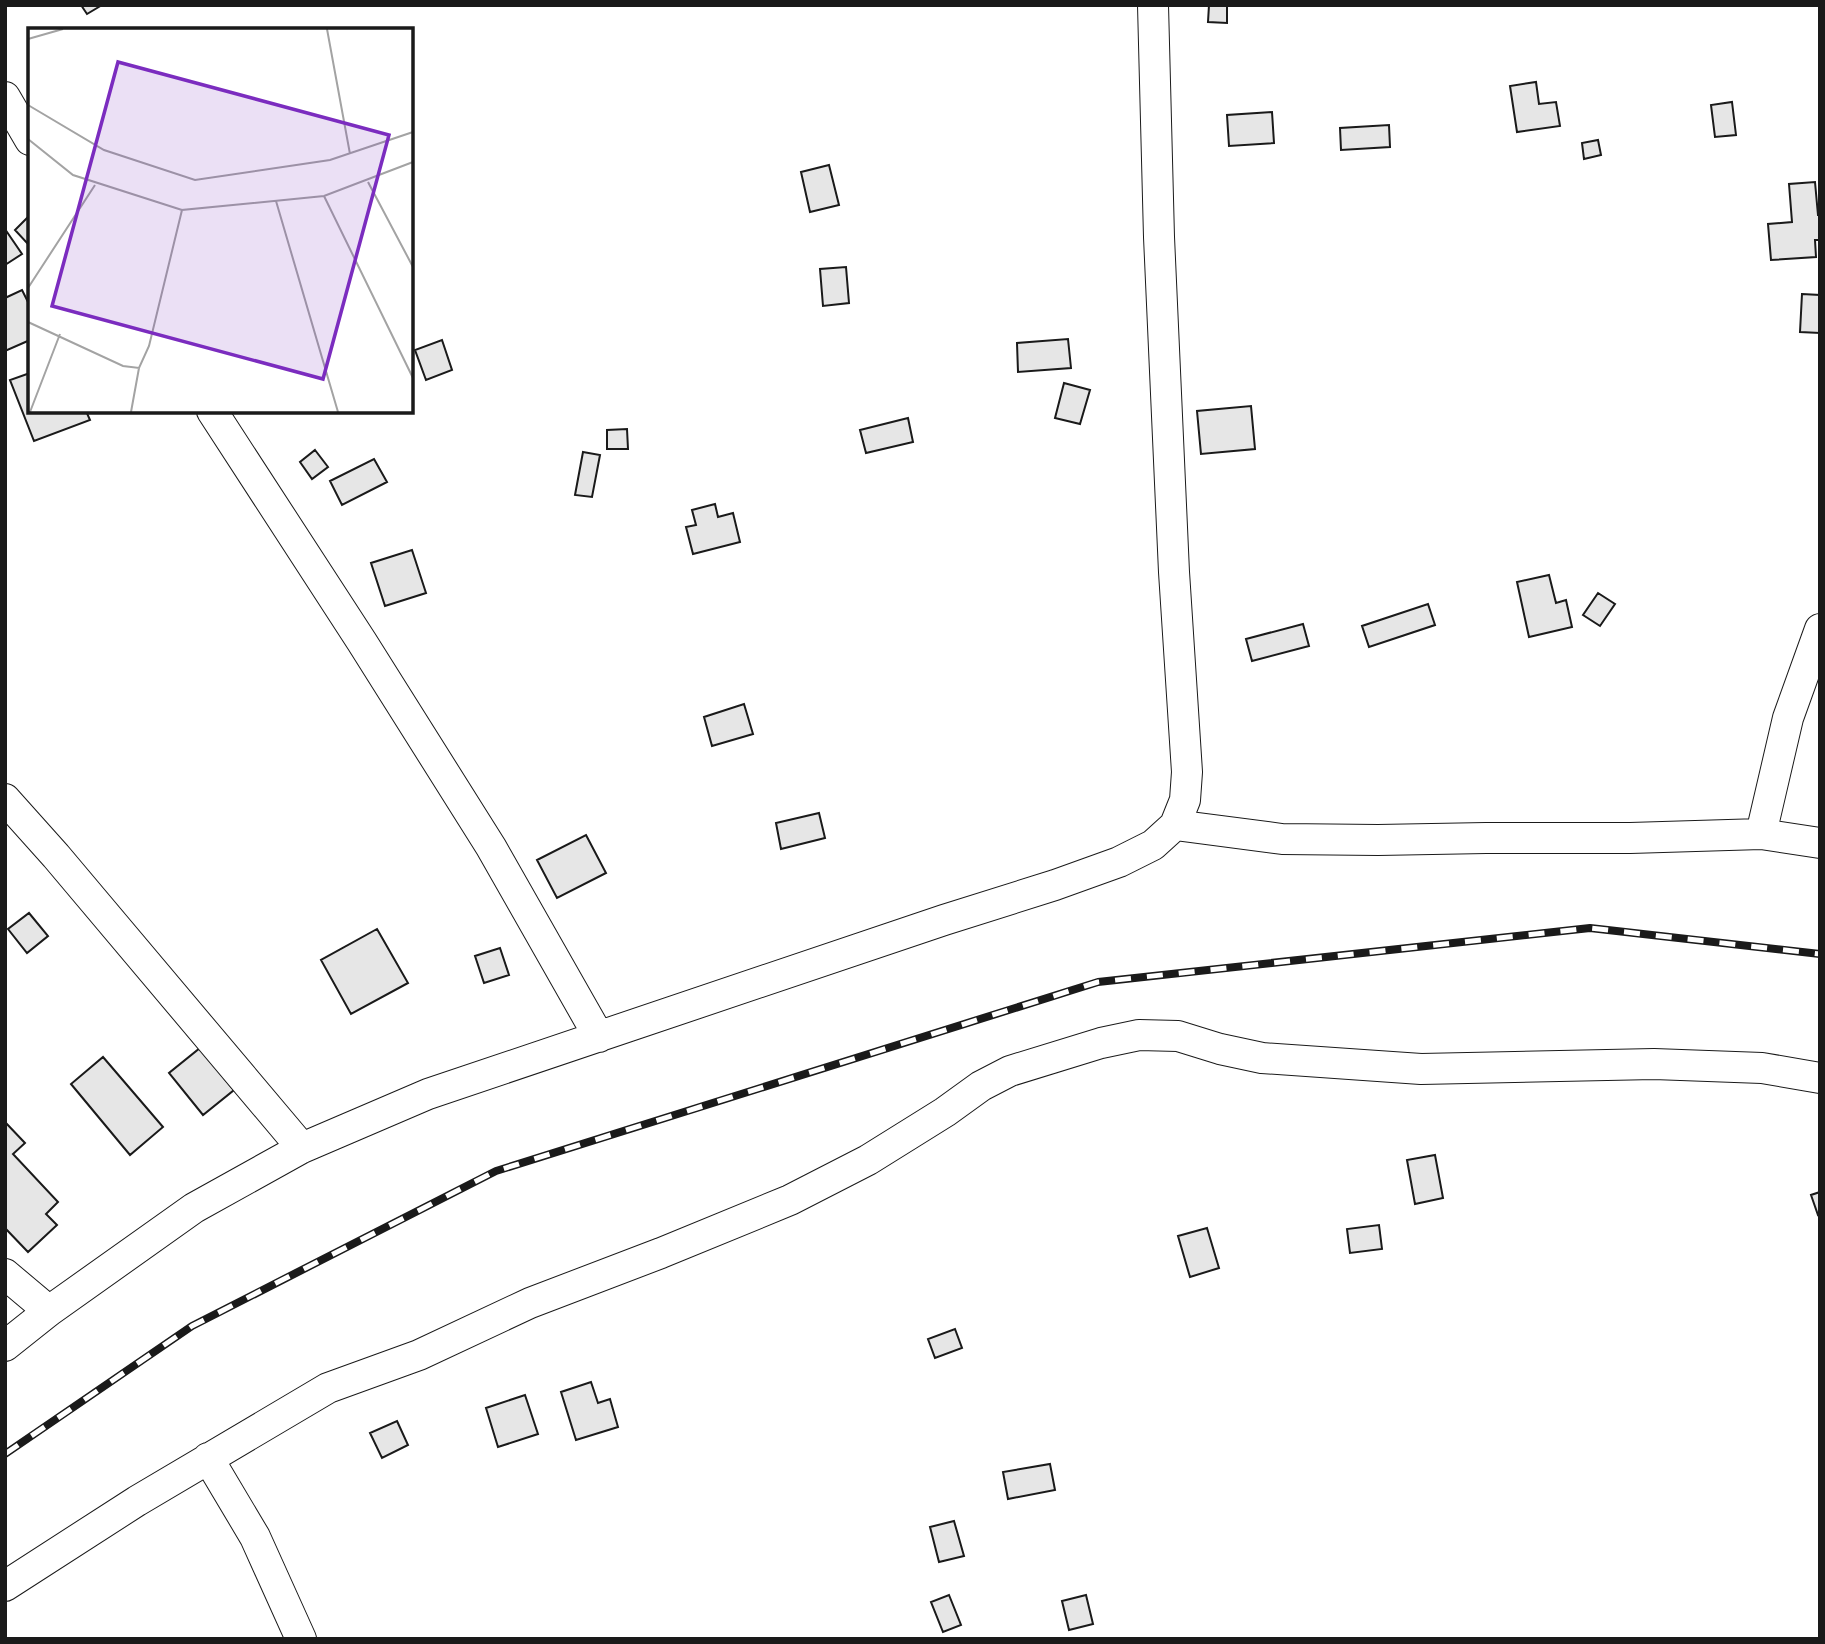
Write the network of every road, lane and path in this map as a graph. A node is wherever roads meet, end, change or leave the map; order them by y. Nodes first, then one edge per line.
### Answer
1 (1153, 5) edge
2 (5, 97) edge
3 (28, 137) edge
4 (213, 413) edge
5 (1820, 629) edge
6 (5, 799) edge
7 (1175, 825) junction
8 (1761, 834) junction
9 (1820, 843) edge
10 (599, 1037) junction
11 (1820, 1078) edge
12 (302, 1148) junction
13 (5, 1274) edge
14 (49, 1311) junction
15 (5, 1346) edge
16 (208, 1458) junction
17 (5, 1586) edge
18 (301, 1639) edge

1 - 7 street
2 - 3 street
4 - 10 street
5 - 8 street
6 - 12 street
7 - 8 street
7 - 10 street
8 - 9 street
10 - 12 street
11 - 16 street
12 - 14 street
13 - 14 street
14 - 15 street
16 - 17 street
16 - 18 street

